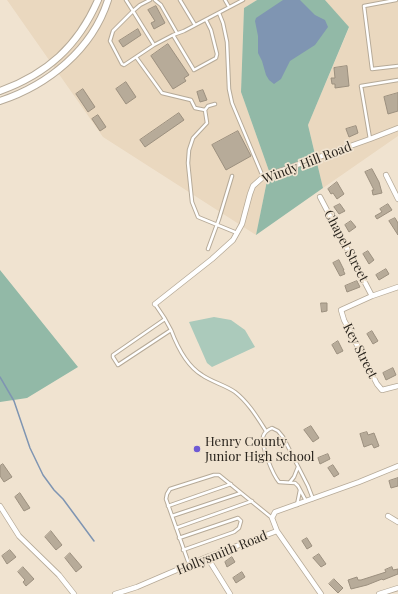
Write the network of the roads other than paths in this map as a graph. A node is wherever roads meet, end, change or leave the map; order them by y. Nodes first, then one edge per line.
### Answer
1 (98, 0) edge
2 (108, 0) edge
3 (126, 0) edge
4 (150, 0) edge
5 (155, 0) edge
6 (180, 0) edge
7 (225, 0) edge
8 (243, 0) edge
9 (396, 0) edge
10 (229, 7) junction
11 (133, 12) junction
12 (219, 13) junction
13 (206, 20) junction
14 (195, 25) junction
15 (177, 33) junction
16 (173, 35) junction
17 (154, 45) junction
18 (136, 57) junction
19 (398, 66) edge
20 (398, 80) edge
21 (0, 92) edge
22 (0, 101) edge
23 (215, 104) dead end
24 (204, 110) junction
25 (398, 128) edge
26 (370, 140) junction
27 (386, 175) dead end
28 (232, 176) dead end
29 (263, 177) junction
30 (320, 197) dead end
31 (398, 199) edge
32 (216, 225) junction
33 (238, 233) junction
34 (208, 248) dead end
35 (398, 287) edge
36 (372, 296) junction
37 (155, 304) joint
38 (165, 319) junction
39 (171, 330) junction
40 (398, 386) edge
41 (266, 431) junction
42 (298, 466) junction
43 (398, 466) edge
44 (290, 482) junction
45 (232, 484) junction
46 (300, 490) junction
47 (242, 493) junction
48 (313, 499) junction
49 (252, 501) junction
50 (306, 502) junction
51 (297, 505) junction
52 (0, 506) edge
53 (168, 506) junction
54 (172, 516) junction
55 (388, 516) dead end
56 (272, 518) junction
57 (398, 522) edge
58 (176, 528) junction
59 (277, 531) junction
60 (179, 538) junction
61 (183, 550) junction
62 (207, 557) junction
63 (189, 565) junction
64 (398, 588) edge
65 (74, 594) edge
66 (115, 594) edge
67 (230, 594) edge
68 (321, 594) edge
69 (378, 594) edge

1 - 21 street
2 - 22 street
3 - 11 lane
4 - 11 lane
5 - 15 lane
6 - 14 lane
7 - 10 lane
8 - 10 lane
9 - 19 lane
10 - 12 lane
11 - 17 lane
11 - 18 lane
12 - 13 lane
12 - 29 lane
13 - 14 lane
13 - 16 lane
14 - 15 lane
15 - 16 lane
16 - 17 lane
17 - 18 lane
18 - 24 lane
20 - 26 lane
23 - 24 lane
24 - 32 lane
25 - 26 street, Windy Hill Road
26 - 29 street, Windy Hill Road
27 - 31 street
28 - 32 lane
29 - 33 street, Windy Hill Road
30 - 36 street, Chapel Street
32 - 33 lane
32 - 34 lane
33 - 37 street, Windy Hill Road
35 - 36 street
36 - 40 street, Key Street
37 - 38 lane
38 - 39 lane
38 - 39 lane
39 - 41 lane
41 - 42 lane
41 - 44 lane
42 - 44 lane
42 - 48 lane
43 - 48 street, Hollysmith Road
44 - 46 lane
45 - 47 lane
45 - 53 lane
45 - 53 lane
46 - 50 lane
46 - 51 lane
47 - 49 lane
47 - 54 lane
48 - 50 street, Hollysmith Road
49 - 56 lane
49 - 58 lane
50 - 51 street, Hollysmith Road
51 - 56 street, Hollysmith Road
52 - 65 street
53 - 54 lane
54 - 58 lane
55 - 57 street
56 - 59 street, Hollysmith Road
58 - 60 lane
59 - 62 street, Hollysmith Road
59 - 68 street
60 - 61 lane
60 - 61 lane
61 - 63 lane
62 - 63 street, Hollysmith Road
62 - 67 street
63 - 66 street, Hollysmith Road
64 - 69 street

